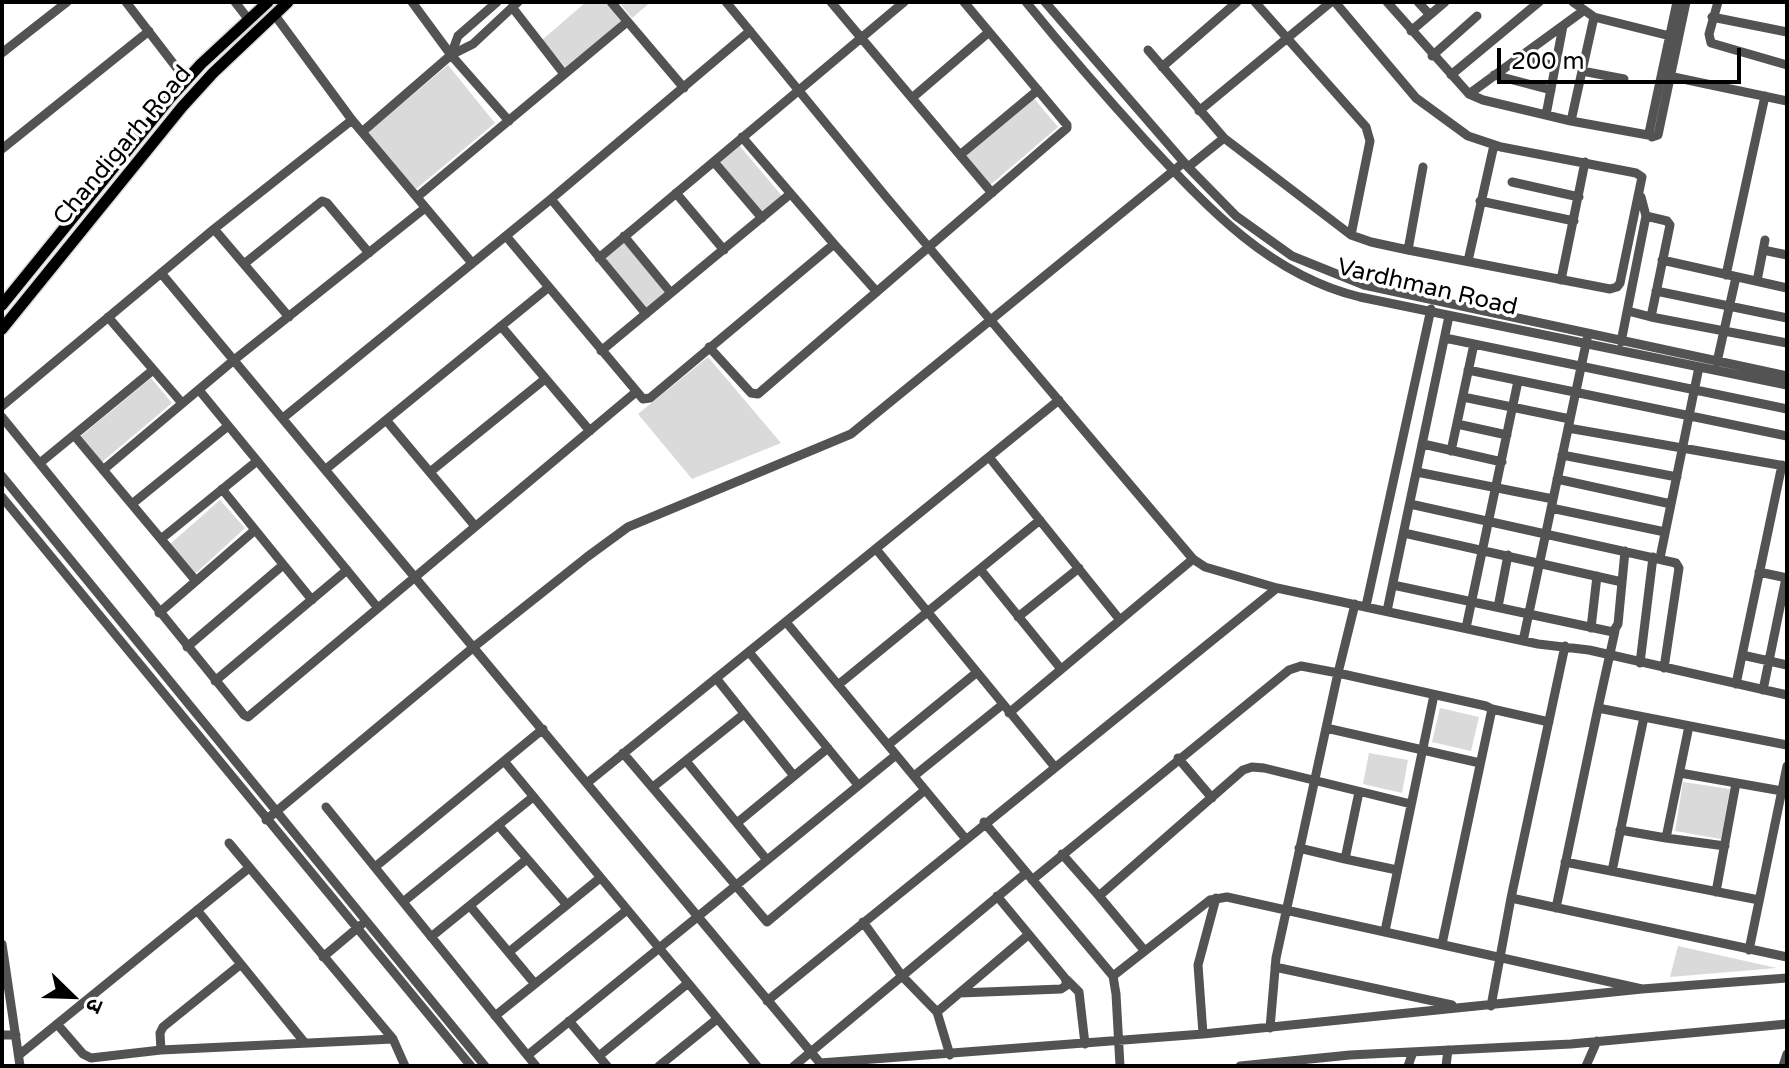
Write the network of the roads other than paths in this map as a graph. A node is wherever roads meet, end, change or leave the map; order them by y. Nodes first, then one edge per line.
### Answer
1 (67, 2) edge
2 (126, 2) edge
3 (235, 2) edge
4 (268, 2) edge
5 (288, 2) edge
6 (412, 2) edge
7 (497, 2) edge
8 (611, 2) edge
9 (726, 2) edge
10 (831, 2) edge
11 (904, 2) edge
12 (964, 2) edge
13 (1026, 2) edge
14 (1045, 2) edge
15 (1237, 2) edge
16 (1255, 2) edge
17 (1333, 2) edge
18 (1418, 2) edge
19 (1445, 2) edge
20 (1539, 2) edge
21 (1573, 2) edge
22 (1677, 2) edge
23 (1686, 2) edge
24 (1718, 2) edge
25 (1391, 3) edge
26 (515, 4) edge
27 (1034, 11) junction
28 (1583, 11) junction
29 (274, 14) junction
30 (1430, 15) junction
31 (1477, 16) dead end
32 (1594, 17) junction
33 (1712, 17) junction
34 (249, 20) junction
35 (627, 22) junction
36 (1563, 26) junction
37 (149, 31) junction
38 (750, 31) junction
39 (1411, 31) junction
40 (989, 32) junction
41 (1787, 32) edge
42 (1673, 36) junction
43 (861, 39) junction
44 (1287, 39) junction
45 (1148, 50) dead end
46 (2, 53) edge
47 (451, 55) junction
48 (1432, 56) junction
49 (1518, 58) junction
50 (1787, 65) edge
51 (1162, 67) junction
52 (1555, 67) junction
53 (1582, 71) junction
54 (564, 74) junction
55 (1451, 75) junction
56 (1494, 75) junction
57 (1665, 75) junction
58 (1624, 79) dead end
59 (186, 80) junction
60 (684, 88) junction
61 (799, 90) junction
62 (1038, 90) junction
63 (1551, 90) junction
64 (1469, 94) junction
65 (1765, 96) junction
66 (912, 98) junction
67 (1787, 101) edge
68 (1199, 111) junction
69 (1546, 115) junction
70 (352, 120) junction
71 (509, 121) junction
72 (1571, 121) junction
73 (362, 132) junction
74 (742, 137) junction
75 (1224, 138) junction
76 (4, 144) edge
77 (1494, 145) junction
78 (960, 155) junction
79 (714, 162) junction
80 (1585, 162) junction
81 (1185, 165) junction
82 (1423, 167) dead end
83 (1173, 171) junction
84 (1512, 182) dead end
85 (676, 193) junction
86 (992, 193) junction
87 (1640, 194) junction
88 (789, 195) junction
89 (417, 197) junction
90 (1579, 197) junction
91 (551, 199) junction
92 (1480, 201) junction
93 (425, 208) junction
94 (1646, 216) junction
95 (762, 218) junction
96 (1574, 221) junction
97 (214, 229) junction
98 (1351, 235) junction
99 (506, 236) junction
100 (624, 236) junction
101 (834, 244) junction
102 (929, 247) junction
103 (724, 250) junction
104 (1408, 250) junction
105 (369, 253) junction
106 (1787, 255) edge
107 (599, 258) junction
108 (1662, 260) junction
109 (1468, 261) junction
110 (472, 263) junction
111 (244, 264) junction
112 (161, 273) junction
113 (1731, 276) junction
114 (1561, 280) junction
115 (1757, 281) junction
116 (549, 287) junction
117 (1787, 288) edge
118 (1656, 291) junction
119 (877, 292) junction
120 (671, 293) junction
121 (1433, 300) junction
122 (2, 305) edge
123 (1729, 306) junction
124 (1628, 311) junction
125 (1430, 312) junction
126 (646, 314) junction
127 (1449, 316) junction
128 (108, 317) junction
129 (289, 317) junction
130 (1651, 317) junction
131 (991, 318) junction
132 (1787, 318) edge
133 (501, 326) junction
134 (2, 329) edge
135 (1723, 331) junction
136 (1445, 338) junction
137 (1587, 339) junction
138 (1621, 342) junction
139 (1787, 343) edge
140 (1474, 344) junction
141 (709, 347) junction
142 (601, 351) junction
143 (234, 360) junction
144 (1717, 362) junction
145 (1581, 366) junction
146 (1699, 367) junction
147 (153, 370) junction
148 (1468, 370) junction
149 (1787, 376) edge
150 (545, 379) junction
151 (1518, 381) junction
152 (1787, 385) edge
153 (1695, 388) junction
154 (199, 390) junction
155 (636, 392) junction
156 (1575, 393) junction
157 (1463, 397) junction
158 (1059, 400) junction
159 (182, 403) junction
160 (2, 406) edge
161 (1513, 408) junction
162 (1787, 409) edge
163 (1689, 415) junction
164 (2, 417) edge
165 (283, 418) junction
166 (386, 420) junction
167 (1569, 423) junction
168 (1457, 424) junction
169 (228, 426) junction
170 (590, 431) junction
171 (74, 435) junction
172 (1507, 435) junction
173 (1787, 436) edge
174 (1423, 444) junction
175 (1683, 449) junction
176 (1451, 451) junction
177 (1562, 455) junction
178 (989, 457) junction
179 (257, 461) junction
180 (1502, 462) junction
181 (40, 463) junction
182 (1785, 466) edge
183 (326, 469) junction
184 (103, 470) junction
185 (430, 472) junction
186 (1417, 472) junction
187 (2, 476) edge
188 (1677, 477) junction
189 (1557, 479) junction
190 (1496, 488) junction
191 (222, 489) junction
192 (2, 497) edge
193 (132, 504) junction
194 (1410, 504) junction
195 (1552, 504) junction
196 (1671, 504) junction
197 (1040, 520) junction
198 (1489, 522) junction
199 (475, 526) junction
200 (255, 530) junction
201 (1665, 532) junction
202 (1404, 533) junction
203 (1546, 534) junction
204 (161, 539) junction
205 (876, 549) junction
206 (1483, 550) junction
207 (1625, 551) junction
208 (1508, 555) junction
209 (1657, 558) junction
210 (1193, 559) junction
211 (1539, 563) junction
212 (283, 565) junction
213 (1079, 568) junction
214 (980, 569) junction
215 (347, 570) junction
216 (1759, 572) junction
217 (416, 576) junction
218 (1597, 576) junction
219 (1787, 578) edge
220 (196, 581) junction
221 (1622, 582) junction
222 (1393, 585) junction
223 (1277, 588) junction
224 (312, 600) junction
225 (1784, 600) edge
226 (1472, 602) junction
227 (1355, 604) junction
228 (1366, 606) junction
229 (1498, 607) junction
230 (378, 608) junction
231 (1387, 611) junction
232 (927, 612) junction
233 (159, 613) junction
234 (1528, 614) junction
235 (1018, 617) junction
236 (1120, 620) junction
237 (786, 622) junction
238 (1466, 628) junction
239 (1591, 628) junction
240 (1615, 631) junction
241 (1523, 641) junction
242 (475, 646) junction
243 (1565, 646) junction
244 (187, 647) junction
245 (749, 652) junction
246 (1609, 655) junction
247 (1742, 655) junction
248 (1769, 661) junction
249 (1640, 663) junction
250 (1787, 665) edge
251 (1664, 668) junction
252 (1061, 669) junction
253 (976, 673) junction
254 (1338, 673) junction
255 (716, 678) junction
256 (215, 681) junction
257 (1736, 684) junction
258 (838, 685) junction
259 (1763, 690) junction
260 (1434, 695) junction
261 (1787, 695) edge
262 (1598, 708) junction
263 (1005, 709) junction
264 (1492, 709) junction
265 (744, 714) junction
266 (1644, 717) junction
267 (1549, 722) junction
268 (1689, 726) junction
269 (1326, 728) junction
270 (543, 729) junction
271 (888, 745) junction
272 (1787, 745) edge
273 (828, 748) junction
274 (1422, 750) junction
275 (623, 753) junction
276 (896, 755) junction
277 (1178, 758) junction
278 (504, 761) junction
279 (686, 761) junction
280 (1480, 763) junction
281 (1054, 766) junction
282 (1787, 766) edge
283 (1680, 773) junction
284 (794, 776) junction
285 (914, 776) junction
286 (1314, 782) junction
287 (587, 783) junction
288 (1736, 783) junction
289 (858, 785) junction
290 (653, 787) junction
291 (925, 790) junction
292 (1782, 791) junction
293 (1359, 792) junction
294 (533, 797) junction
295 (1212, 798) junction
296 (1411, 804) junction
297 (326, 807) dead end
298 (277, 811) junction
299 (266, 820) junction
300 (984, 822) junction
301 (737, 823) junction
302 (498, 825) junction
303 (1620, 830) junction
304 (965, 838) junction
305 (1666, 838) junction
306 (229, 843) dead end
307 (1725, 846) junction
308 (1299, 848) junction
309 (1062, 854) junction
310 (527, 859) junction
311 (1345, 859) junction
312 (767, 860) junction
313 (1565, 862) junction
314 (375, 867) junction
315 (249, 868) junction
316 (1397, 870) junction
317 (1612, 871) junction
318 (1029, 876) junction
319 (600, 878) junction
320 (735, 886) junction
321 (1716, 892) junction
322 (997, 896) junction
323 (1099, 896) junction
324 (1216, 898) junction
325 (1511, 898) junction
326 (1759, 900) junction
327 (403, 902) junction
328 (567, 905) junction
329 (470, 906) junction
330 (1556, 908) junction
331 (197, 910) junction
332 (627, 910) junction
333 (1286, 910) junction
334 (697, 917) junction
335 (367, 921) junction
336 (863, 922) junction
337 (357, 929) junction
338 (1385, 931) junction
339 (1028, 935) junction
340 (431, 937) junction
341 (2, 944) edge
342 (1442, 944) junction
343 (659, 948) junction
344 (1144, 950) junction
345 (1749, 950) junction
346 (509, 952) junction
347 (1498, 956) junction
348 (323, 957) junction
349 (1787, 957) edge
350 (241, 964) junction
351 (1275, 967) junction
352 (902, 976) junction
353 (1113, 976) junction
354 (1787, 978) edge
355 (1067, 980) junction
356 (535, 984) junction
357 (687, 984) junction
358 (1642, 989) junction
359 (960, 993) junction
360 (767, 1001) junction
361 (1459, 1006) junction
362 (1491, 1006) junction
363 (937, 1012) junction
364 (495, 1016) junction
365 (717, 1019) junction
366 (569, 1021) junction
367 (57, 1024) junction
368 (1787, 1024) edge
369 (1270, 1028) junction
370 (1203, 1034) junction
371 (2, 1035) edge
372 (16, 1035) junction
373 (393, 1039) junction
374 (1118, 1041) junction
375 (1597, 1041) junction
376 (305, 1043) junction
377 (1085, 1044) junction
378 (161, 1050) junction
379 (1448, 1050) junction
380 (809, 1052) junction
381 (1413, 1052) junction
382 (1375, 1054) junction
383 (1787, 1054) edge
384 (528, 1055) junction
385 (950, 1055) junction
386 (599, 1056) junction
387 (20, 1061) edge
388 (1336, 1061) edge
389 (1448, 1065) edge
390 (405, 1066) edge
391 (471, 1066) edge
392 (485, 1066) edge
393 (536, 1066) edge
394 (607, 1066) edge
395 (659, 1066) edge
396 (757, 1066) edge
397 (794, 1066) edge
398 (1120, 1066) edge
399 (1240, 1066) edge
400 (1371, 1066) edge
401 (1408, 1066) edge
402 (1586, 1066) edge
403 (1783, 1066) edge

1 - 46 street
2 - 37 street
3 - 34 street
4 - 34 main road, Chandigarh Road
5 - 29 main road, Chandigarh Road
6 - 47 street
7 - 47 street
8 - 35 street
9 - 38 street
10 - 43 street
11 - 43 street
12 - 40 street
13 - 27 street, Vardhman Road
14 - 27 street
14 - 81 street, Vardhman Road
15 - 51 street
16 - 44 street
17 - 44 street
17 - 77 street
18 - 30 street
19 - 30 street
20 - 55 street
21 - 28 street
22 - 42 street
23 - 42 street
24 - 33 street
25 - 39 street
26 - 47 street
26 - 54 street
27 - 83 street, Vardhman Road
28 - 32 street
28 - 36 street
29 - 70 street
29 - 134 main road, Chandigarh Road
30 - 39 street
31 - 48 street
32 - 42 street
32 - 53 street
33 - 41 street
33 - 50 street
34 - 59 main road, Chandigarh Road
35 - 54 street
35 - 60 street
36 - 49 street
36 - 52 street
37 - 59 street
37 - 76 street
38 - 60 street
38 - 61 street
39 - 48 street
40 - 62 street
40 - 66 street
42 - 57 street
43 - 61 street
43 - 66 street
44 - 68 street
44 - 98 street
45 - 51 street
47 - 71 street
47 - 73 street
48 - 55 street
49 - 52 street
49 - 56 street
51 - 68 street
52 - 63 street
53 - 58 street
53 - 72 street
54 - 71 street
55 - 64 street
56 - 63 street
56 - 64 street
57 - 65 street
57 - 72 street
59 - 122 main road, Chandigarh Road
60 - 91 street
61 - 74 street
61 - 102 street
62 - 78 street
62 - 86 street
63 - 69 street
64 - 69 street
65 - 67 street
65 - 113 street
66 - 78 street
68 - 75 street
69 - 72 street
70 - 73 street
70 - 97 street
71 - 89 street
73 - 89 street
74 - 79 street
74 - 88 street
75 - 81 street
75 - 98 street
77 - 80 street
77 - 92 street
78 - 86 street
79 - 85 street
79 - 95 street
80 - 87 street
80 - 90 street
81 - 83 street
81 - 121 street, Vardhman Road
82 - 104 street
83 - 125 street, Vardhman Road
83 - 131 street
84 - 90 street
85 - 100 street
85 - 103 street
86 - 102 street
87 - 94 street
87 - 114 street
88 - 95 street
88 - 101 street
89 - 93 street
90 - 96 street
91 - 99 street
91 - 107 street
92 - 96 street
92 - 109 street
93 - 105 street
93 - 110 street
94 - 108 street
94 - 124 street
95 - 103 street
96 - 114 street
97 - 111 street
97 - 112 street
98 - 104 street
99 - 110 street
99 - 116 street
100 - 107 street
100 - 120 street
101 - 119 street
101 - 141 street
102 - 119 street
102 - 131 street
103 - 120 street
104 - 109 street
105 - 111 street
105 - 129 street
106 - 115 street
107 - 126 street
108 - 113 street
108 - 118 street
109 - 114 street
110 - 165 street
111 - 129 street
112 - 128 street
112 - 143 street
113 - 115 street
113 - 123 street
115 - 117 street
116 - 133 street
116 - 142 street
118 - 123 street
118 - 130 street
119 - 141 street
120 - 126 street
121 - 125 street
121 - 137 street, Vardhman Road
123 - 132 street
123 - 135 street
124 - 130 street
124 - 138 street
125 - 127 street, Vardhman Road
125 - 228 street
126 - 142 street
127 - 136 street
127 - 137 street, Vardhman Road
128 - 147 street
128 - 160 street
129 - 143 street
130 - 135 street
131 - 158 street
131 - 242 street
133 - 150 street
133 - 166 street
135 - 139 street
135 - 144 street
136 - 140 street
136 - 174 street
137 - 138 street, Vardhman Road
137 - 145 street
137 - 146 street, Vardhman Road
138 - 144 street, Vardhman Road
140 - 145 street
140 - 148 street
141 - 155 street
142 - 155 street
143 - 154 street
143 - 165 street
144 - 149 street, Vardhman Road
145 - 153 street
145 - 156 street
146 - 152 street, Vardhman Road
146 - 153 street
147 - 159 street
147 - 171 street
148 - 151 street
148 - 157 street
150 - 170 street
150 - 185 street
151 - 156 street
151 - 161 street
153 - 162 street
153 - 163 street
154 - 159 street
154 - 169 street
155 - 170 street
156 - 163 street
156 - 167 street
157 - 161 street
157 - 168 street
158 - 178 street
158 - 210 street
159 - 184 street
161 - 167 street
161 - 172 street
163 - 173 street
163 - 175 street
164 - 181 street
165 - 183 street
166 - 183 street
166 - 185 street
167 - 175 street
167 - 177 street
168 - 172 street
168 - 176 street
169 - 179 street
169 - 193 street
170 - 199 street
171 - 181 street
171 - 184 street
172 - 180 street
174 - 176 street
174 - 186 street
175 - 182 street
175 - 188 street
176 - 180 street
177 - 188 street
177 - 189 street
178 - 197 street
178 - 205 street
179 - 191 street
179 - 215 street
180 - 190 street
181 - 233 street
182 - 216 street
183 - 217 street
184 - 193 street
185 - 199 street
186 - 190 street
186 - 194 street
187 - 298 street
188 - 196 street
189 - 195 street
189 - 196 street
190 - 195 street
190 - 198 street
191 - 200 street
191 - 204 street
192 - 299 street
193 - 204 street
194 - 198 street
194 - 202 street
195 - 201 street
195 - 203 street
196 - 201 street
197 - 213 street
197 - 214 street
198 - 203 street
198 - 206 street
199 - 217 street
200 - 212 street
200 - 220 street
201 - 209 street
202 - 206 street
202 - 222 street
203 - 207 street
203 - 211 street
204 - 220 street
205 - 232 street
205 - 237 street
206 - 208 street
206 - 226 street
207 - 209 street
207 - 221 street
208 - 211 street
208 - 229 street
209 - 249 street
209 - 251 street
210 - 223 street
210 - 236 street
211 - 218 street
211 - 234 street
212 - 224 street
212 - 244 street
213 - 235 street
213 - 236 street
214 - 232 street
214 - 235 street
215 - 224 street
215 - 230 street
216 - 219 street
216 - 247 street
217 - 230 street
217 - 242 street
218 - 221 street
218 - 239 street
219 - 225 street
220 - 233 street
221 - 240 street
222 - 226 street
222 - 231 street
223 - 227 street
223 - 281 street
224 - 256 street
225 - 248 street
226 - 229 street
226 - 238 street
227 - 228 street
227 - 254 street
228 - 231 street
229 - 234 street
230 - 256 street
231 - 238 street
232 - 253 street
232 - 258 street
233 - 244 street
234 - 239 street
234 - 241 street
235 - 252 street
236 - 252 street
237 - 245 street
237 - 258 street
238 - 241 street
239 - 240 street
240 - 246 street
241 - 243 street
242 - 270 street
242 - 298 street
243 - 246 street
243 - 267 street
244 - 256 street
245 - 255 street
245 - 273 street
246 - 249 street
246 - 262 street
247 - 248 street
247 - 257 street
248 - 250 street
248 - 259 street
249 - 251 street
251 - 257 street
252 - 263 street
253 - 263 street
253 - 271 street
254 - 260 street
254 - 269 street
254 - 277 street
255 - 265 street
255 - 275 street
257 - 259 street
258 - 271 street
259 - 261 street
260 - 264 street
260 - 274 street
262 - 266 street
262 - 313 street
263 - 281 street
263 - 285 street
264 - 267 street
264 - 280 street
265 - 279 street
265 - 284 street
266 - 268 street
266 - 303 street
267 - 325 street
268 - 272 street
268 - 283 street
269 - 274 street
269 - 286 street
270 - 278 street
270 - 287 street
271 - 276 street
273 - 284 street
273 - 289 street
274 - 280 street
274 - 296 street
275 - 287 street
275 - 290 street
276 - 285 street
276 - 289 street
277 - 295 street
277 - 309 street
278 - 294 street
278 - 314 street
279 - 290 street
279 - 301 street
280 - 342 street
281 - 300 street
282 - 292 street
283 - 288 street
283 - 305 street
284 - 301 street
285 - 291 street
286 - 293 street
286 - 295 street
286 - 308 street
287 - 334 street
288 - 292 street
288 - 307 street
289 - 312 street
290 - 320 street
291 - 304 street
291 - 320 street
292 - 326 street
293 - 296 street
293 - 311 street
294 - 302 street
294 - 319 street
295 - 323 street
296 - 316 street
297 - 314 street
298 - 299 street
298 - 335 street
299 - 337 street
300 - 304 street
300 - 318 street
301 - 312 street
302 - 310 street
302 - 327 street
303 - 305 street
303 - 317 street
304 - 336 street
305 - 307 street
306 - 315 street
307 - 321 street
308 - 311 street
308 - 333 street
309 - 318 street
309 - 323 street
310 - 328 street
310 - 329 street
311 - 316 street
312 - 320 street
313 - 317 street
313 - 330 street
314 - 327 street
315 - 331 street
315 - 348 street
316 - 338 street
317 - 321 street
318 - 322 street
318 - 353 street
319 - 328 street
319 - 332 street
320 - 334 street
321 - 326 street
322 - 339 street
322 - 352 street
323 - 344 street
324 - 333 street
324 - 344 street
324 - 370 street
325 - 330 street
325 - 347 street
326 - 345 street
327 - 340 street
328 - 346 street
329 - 340 street
329 - 346 street
330 - 345 street
331 - 350 street
331 - 367 street
332 - 343 street
332 - 356 street
333 - 338 street
333 - 351 street
334 - 343 street
334 - 360 street
335 - 337 street
335 - 392 street
336 - 352 street
336 - 360 street
337 - 348 street
337 - 391 street
338 - 342 street
339 - 355 street
339 - 359 street
340 - 364 street
341 - 372 street
342 - 347 street
343 - 357 street
343 - 366 street
344 - 353 street
345 - 349 street
346 - 356 street
347 - 358 street
347 - 362 street
348 - 373 street
350 - 376 street
350 - 378 street
351 - 361 street
351 - 369 street
352 - 363 street
352 - 380 street
353 - 374 street
354 - 358 street
355 - 359 street
355 - 377 street
356 - 364 street
357 - 365 street
357 - 386 street
358 - 362 street
359 - 363 street
360 - 380 street
361 - 362 street
361 - 369 street
363 - 385 street
364 - 384 street
365 - 395 street
365 - 396 street
366 - 384 street
366 - 386 street
367 - 378 street
367 - 387 street
368 - 375 street
369 - 370 street
370 - 374 street
371 - 372 street
372 - 387 street
373 - 376 street
373 - 390 street
374 - 377 street
374 - 398 street
375 - 379 street
375 - 402 street
376 - 378 street
377 - 385 street
379 - 381 street
379 - 389 street
380 - 385 street
380 - 397 street
381 - 382 street
381 - 401 street
382 - 388 street
382 - 400 street
383 - 403 street
384 - 393 street
386 - 394 street
388 - 399 street

